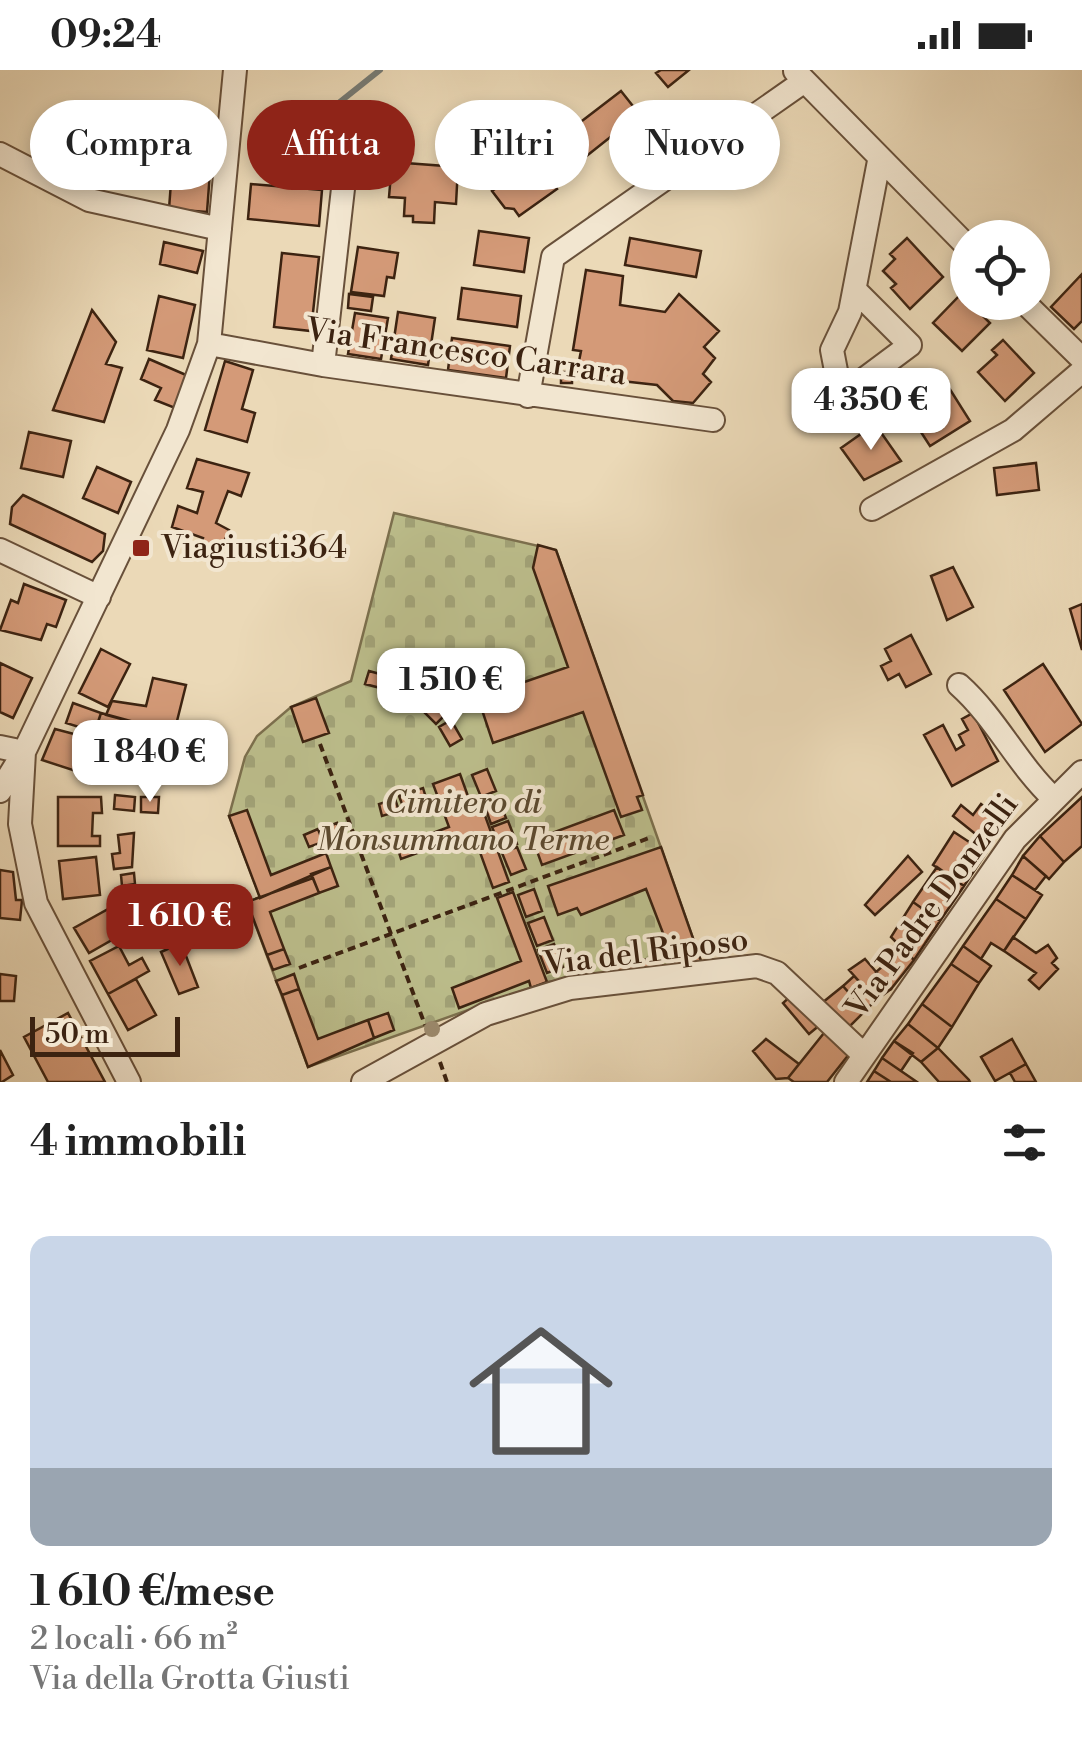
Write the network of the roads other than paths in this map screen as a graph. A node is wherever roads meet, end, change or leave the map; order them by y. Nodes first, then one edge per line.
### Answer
1 (234, 70) edge
2 (798, 76) edge
3 (0, 154) edge
4 (879, 161) junction
5 (343, 190) edge
6 (220, 229) junction
7 (950, 230) edge
8 (855, 290) dead end
9 (1043, 320) edge
10 (209, 344) junction
11 (1082, 358) edge
12 (324, 365) junction
13 (1082, 371) edge
14 (528, 396) junction
15 (714, 420) dead end
16 (872, 509) dead end
17 (0, 550) edge
18 (100, 596) junction
19 (959, 685) dead end
20 (0, 747) edge
21 (24, 752) junction
22 (1079, 774) edge
23 (0, 791) edge
24 (1053, 798) junction
25 (864, 1055) junction
26 (129, 1082) edge
27 (363, 1082) edge
28 (846, 1082) edge

1 - 6 street
2 - 4 street
2 - 14 street
3 - 6 street
4 - 7 street
4 - 8 street
5 - 12 street
6 - 10 street
9 - 11 street
10 - 12 street, Via Francesco Carrara
10 - 18 street
12 - 14 street, Via Francesco Carrara
13 - 16 street
14 - 15 street, Via Francesco Carrara
17 - 18 street
18 - 21 street
19 - 24 street
20 - 21 street
21 - 23 street
21 - 26 street
22 - 24 street, Via Padre Donzelli
24 - 25 street, Via Padre Donzelli
25 - 27 street, Via del Riposo
25 - 28 street, Via Padre Donzelli

